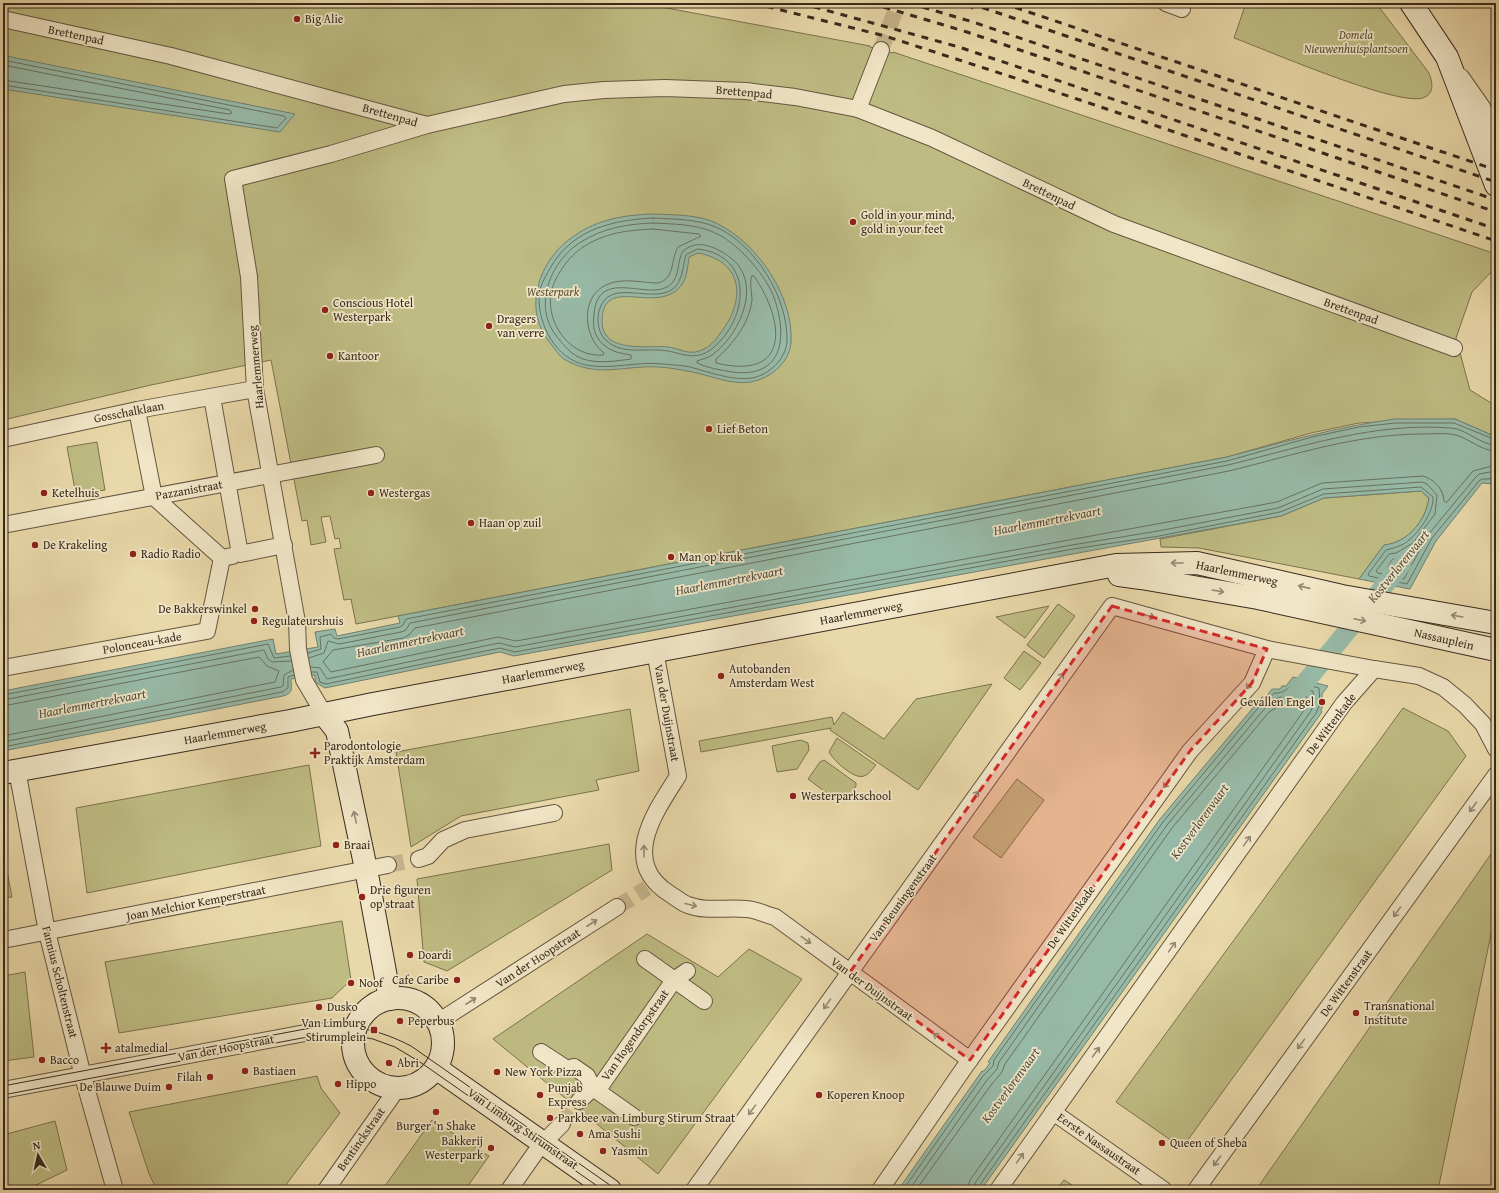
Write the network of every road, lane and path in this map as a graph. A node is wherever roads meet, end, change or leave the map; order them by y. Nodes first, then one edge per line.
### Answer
1 (1166, 3) edge
2 (1411, 3) edge
3 (1182, 9) dead end
4 (3, 20) edge
5 (881, 50) tunnel mouth
6 (1447, 57) junction
7 (858, 109) junction
8 (1472, 122) junction
9 (426, 125) junction
10 (1495, 133) edge
11 (1496, 185) edge
12 (1454, 348) dead end
13 (255, 389) junction
14 (212, 397) junction
15 (137, 410) junction
16 (3, 439) edge
17 (376, 455) dead end
18 (270, 474) junction
19 (228, 483) junction
20 (154, 496) junction
21 (3, 525) edge
22 (284, 545) junction
23 (240, 554) junction
24 (222, 558) junction
25 (1083, 572) junction
26 (1404, 607) joint
27 (1496, 622) edge
28 (1393, 627) joint
29 (1267, 649) junction
30 (1496, 650) edge
31 (655, 651) junction
32 (3, 668) edge
33 (1374, 670) junction
34 (324, 714) junction
35 (1496, 749) edge
36 (10, 772) edge
37 (1496, 776) edge
38 (554, 813) dead end
39 (419, 859) tunnel mouth
40 (388, 865) tunnel mouth
41 (366, 869) junction
42 (617, 908) tunnel mouth
43 (47, 932) junction
44 (3, 940) edge
45 (644, 959) dead end
46 (687, 970) dead end
47 (850, 972) junction
48 (674, 980) junction
49 (390, 999) junction
50 (704, 1001) dead end
51 (438, 1022) junction
52 (355, 1032) junction
53 (541, 1052) dead end
54 (970, 1060) junction
55 (436, 1068) junction
56 (83, 1075) junction
57 (397, 1088) junction
58 (593, 1088) junction
59 (3, 1090) edge
60 (579, 1101) tunnel mouth
61 (1053, 1112) junction
62 (634, 1117) dead end
63 (562, 1124) tunnel mouth
64 (543, 1143) junction
65 (112, 1189) edge
66 (326, 1190) edge
67 (509, 1190) edge
68 (610, 1190) edge
69 (694, 1190) edge
70 (880, 1190) edge
71 (998, 1190) edge
72 (1164, 1190) edge
73 (1196, 1190) edge

1 - 3 street
2 - 6 main road
4 - 9 street, Brettenpad
5 - 7 street
6 - 8 main road
6 - 10 street
7 - 9 street, Brettenpad
7 - 12 street, Brettenpad
8 - 10 street
8 - 11 main road
9 - 13 street, Haarlemmerweg
13 - 14 street, Gosschalklaan
13 - 18 street, Haarlemmerweg
14 - 15 street, Gosschalklaan
14 - 19 street
15 - 16 street, Gosschalklaan
15 - 20 street
17 - 18 street, Pazzanistraat
18 - 19 street, Pazzanistraat
18 - 22 street, Haarlemmerweg
19 - 20 street, Pazzanistraat
19 - 23 street
20 - 21 street, Pazzanistraat
20 - 24 street
22 - 23 street
22 - 34 street, Haarlemmerweg
23 - 24 street
24 - 32 street, Polonceau-kade
26 -> 25 main road, Haarlemmerweg
25 -> 28 main road, Haarlemmerweg
25 - 31 main road, Haarlemmerweg
27 -> 26 main road, Nassauplein
28 - 30 main road, Nassauplein
29 - 33 street
47 -> 29 street, Van Beuningenstraat
29 -> 54 street, De Wittenkade
31 - 34 main road, Haarlemmerweg
31 -> 47 street, Van der Duijnstraat
33 - 35 street
61 -> 33 street, De Wittenkade
34 - 36 main road, Haarlemmerweg
41 -> 34 main road
36 - 43 street, Fannius Scholtenstraat
37 -> 73 street, De Wittenstraat
38 - 39 street
40 - 41 street, Joan Melchior Kemperstraat
41 - 43 street, Joan Melchior Kemperstraat
41 - 49 main road
51 -> 42 street, Van der Hoopstraat
43 - 44 street, Joan Melchior Kemperstraat
43 - 56 street, Fannius Scholtenstraat
45 - 48 street, Van Hogendorpstraat
46 - 48 street, Van Hogendorpstraat
54 -> 47 street, Van der Duijnstraat
47 -> 69 street, Van Beuningenstraat
48 - 50 street, Van Hogendorpstraat
48 - 58 street, Van Hogendorpstraat
49 - 51 main road
49 - 52 main road
51 - 55 main road
52 - 56 street, Van der Hoopstraat
52 - 57 main road
53 - 58 street, Van Hogendorpstraat
54 - 70 street, De Wittenkade
55 - 57 main road
55 - 64 main road, Van Limburg Stirumstraat
56 - 59 street, Van der Hoopstraat
56 - 65 street, Fannius Scholtenstraat
57 - 66 street, Bentinckstraat
58 - 60 street, Van Hogendorpstraat
58 - 62 street, Van Hogendorpstraat
71 -> 61 street, De Wittenkade
61 - 72 street, Eerste Nassaustraat
63 - 64 street
64 - 67 street
64 - 68 main road, Van Limburg Stirumstraat

